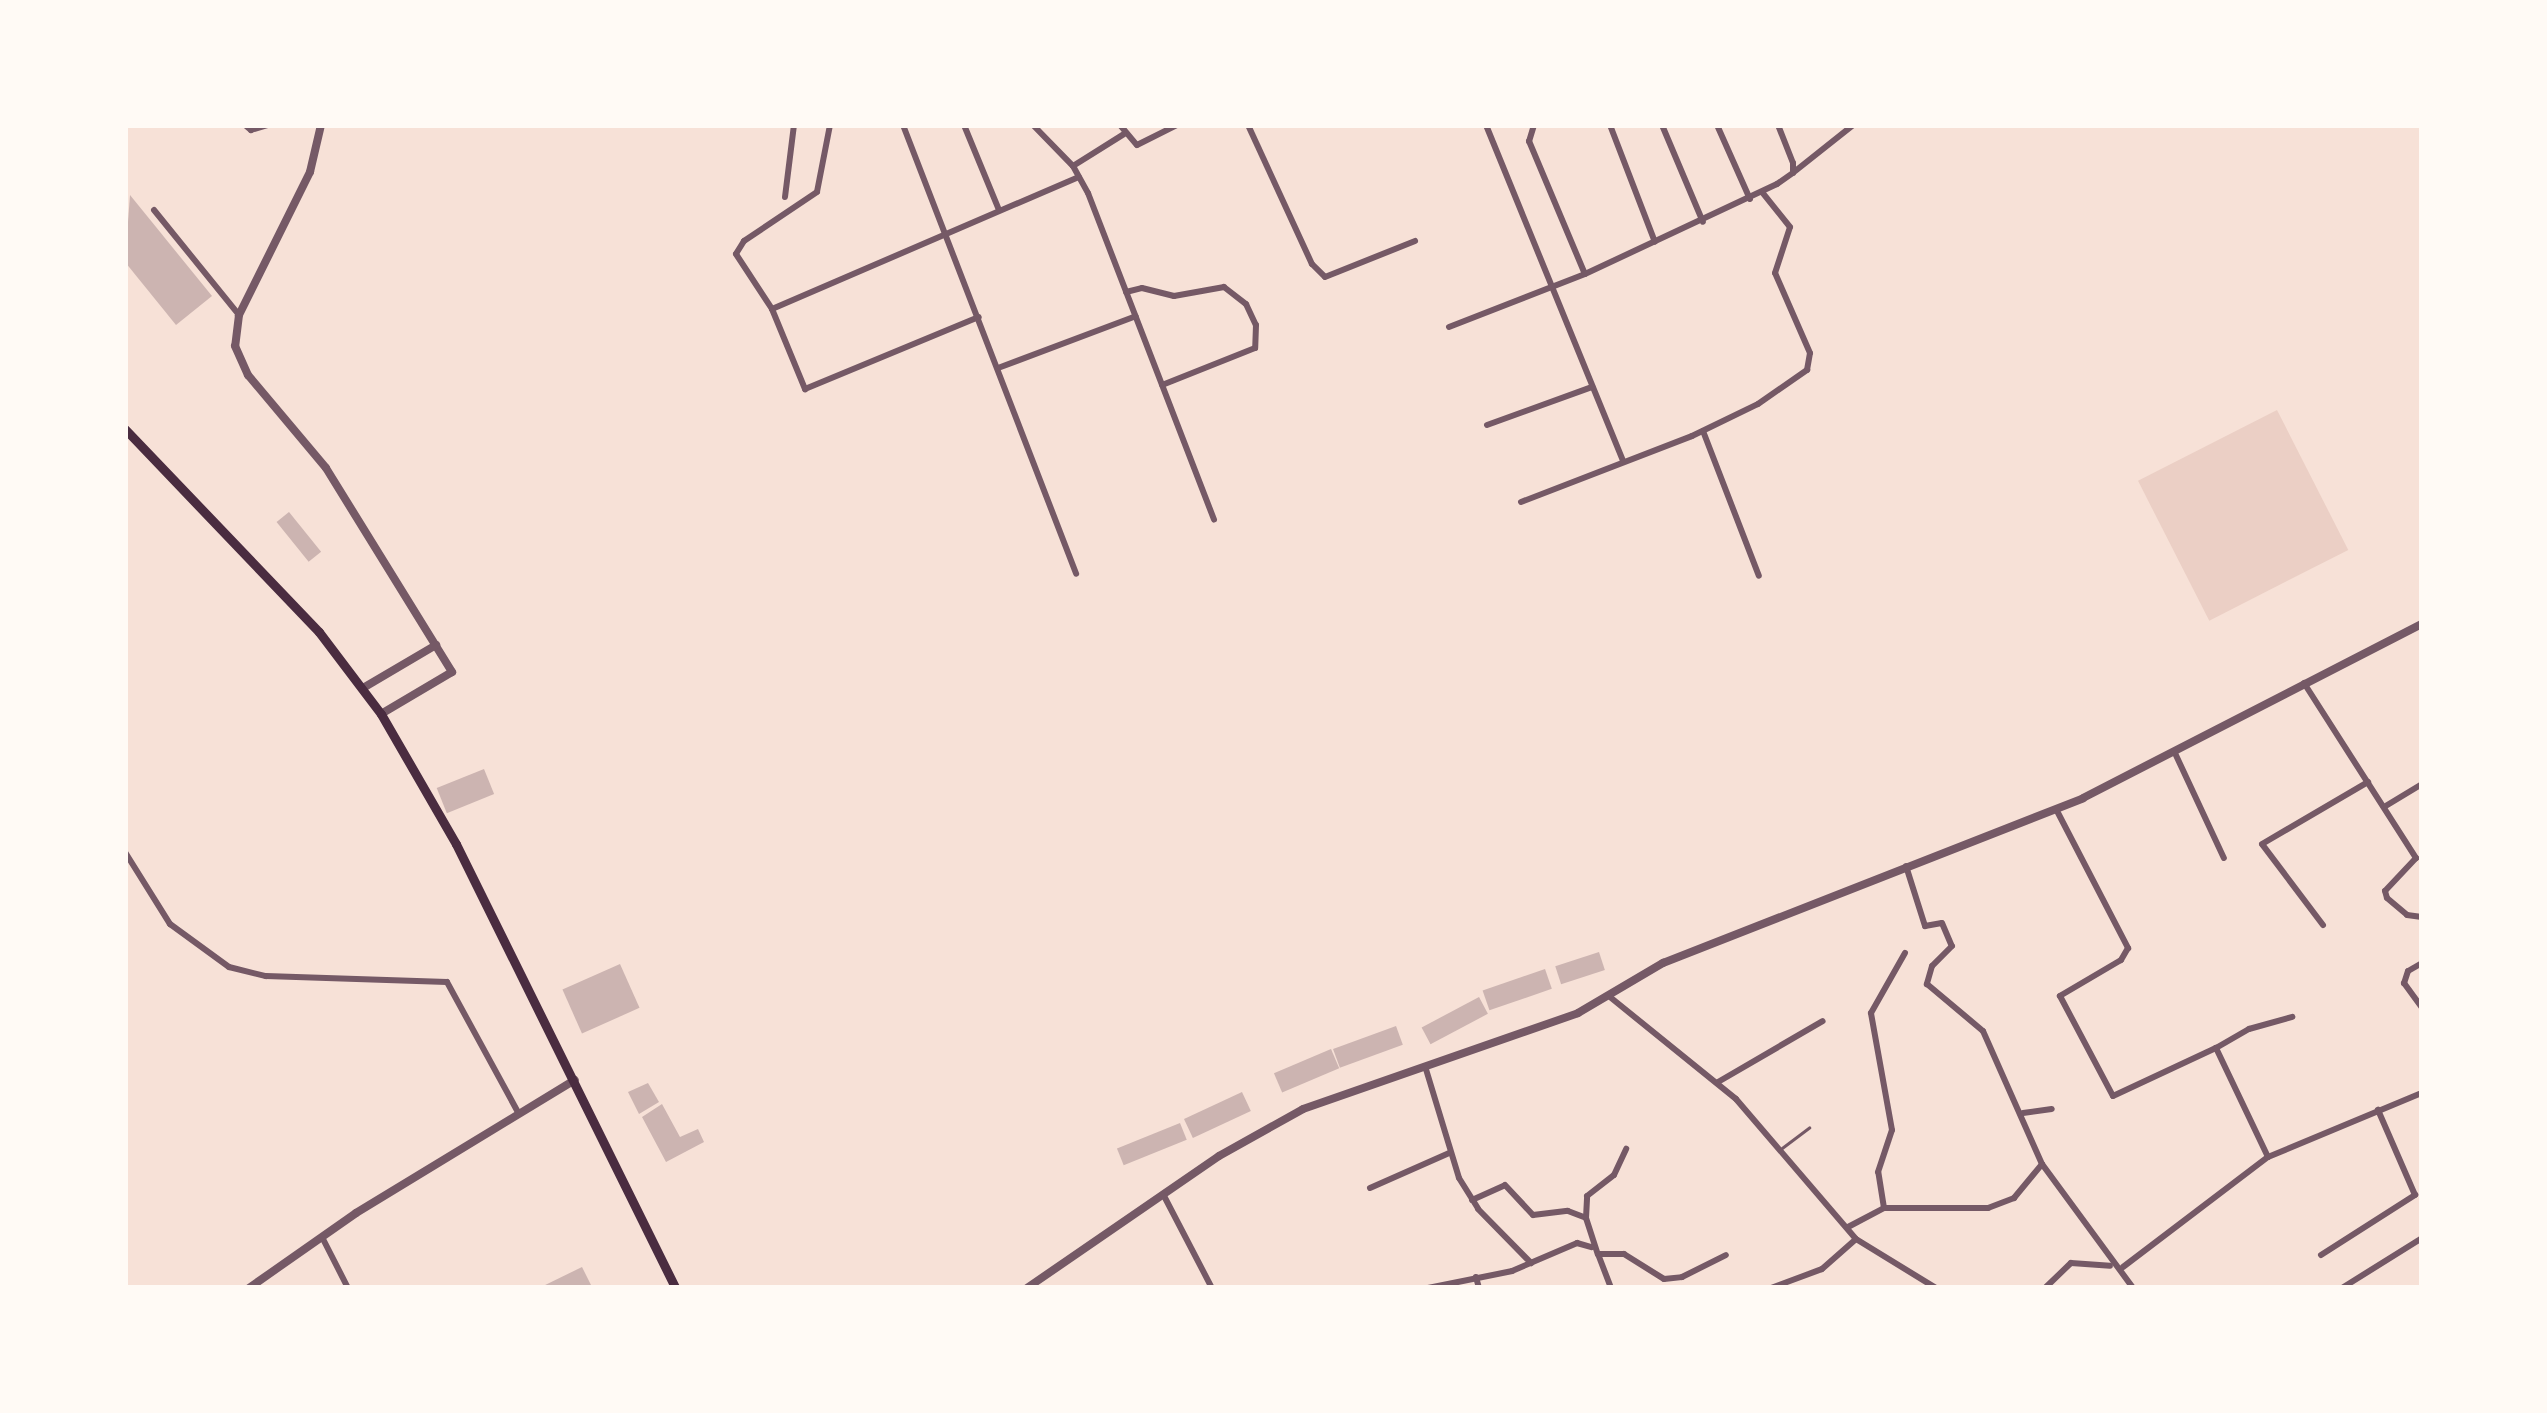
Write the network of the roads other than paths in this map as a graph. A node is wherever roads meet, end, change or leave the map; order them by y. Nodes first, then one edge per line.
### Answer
1 (245, 125) edge
2 (268, 125) edge
3 (321, 125) edge
4 (794, 125) edge
5 (830, 125) edge
6 (904, 125) edge
7 (964, 125) edge
8 (1033, 125) edge
9 (1120, 125) edge
10 (1177, 125) edge
11 (1248, 125) edge
12 (1486, 125) edge
13 (1534, 125) edge
14 (1610, 125) edge
15 (1662, 125) edge
16 (1717, 125) edge
17 (1778, 125) edge
18 (1854, 125) edge
19 (1124, 134) junction
20 (1073, 166) junction
21 (1793, 173) junction
22 (1079, 177) junction
23 (1762, 192) junction
24 (786, 196) dead end
25 (1750, 199) junction
26 (154, 210) dead end
27 (1000, 210) junction
28 (1702, 222) junction
29 (947, 234) junction
30 (1415, 240) dead end
31 (1655, 242) junction
32 (1585, 274) junction
33 (1551, 286) junction
34 (1126, 292) junction
35 (772, 309) junction
36 (240, 316) junction
37 (1136, 316) junction
38 (979, 317) junction
39 (1449, 327) dead end
40 (998, 368) junction
41 (1162, 385) junction
42 (1592, 387) junction
43 (1487, 425) dead end
44 (125, 429) edge
45 (1703, 431) junction
46 (1623, 461) junction
47 (1521, 502) dead end
48 (1214, 519) dead end
49 (1076, 574) dead end
50 (1759, 576) dead end
51 (2422, 624) edge
52 (436, 645) junction
53 (2304, 684) junction
54 (363, 688) junction
55 (380, 714) junction
56 (2174, 751) junction
57 (2368, 782) junction
58 (2422, 784) edge
59 (2384, 807) junction
60 (2056, 809) junction
61 (125, 852) edge
62 (2224, 858) dead end
63 (1906, 865) junction
64 (2422, 917) edge
65 (2323, 924) dead end
66 (1905, 954) dead end
67 (2422, 962) edge
68 (1610, 997) junction
69 (2419, 997) edge
70 (2422, 1008) edge
71 (2292, 1018) dead end
72 (1822, 1020) dead end
73 (2216, 1048) junction
74 (1424, 1065) junction
75 (575, 1080) junction
76 (1718, 1082) junction
77 (2422, 1094) edge
78 (2052, 1109) dead end
79 (2378, 1110) junction
80 (2023, 1113) junction
81 (519, 1114) junction
82 (1810, 1128) dead end
83 (1780, 1148) junction
84 (1626, 1150) dead end
85 (1448, 1153) junction
86 (2268, 1157) junction
87 (2042, 1164) junction
88 (1370, 1188) dead end
89 (1163, 1194) junction
90 (1472, 1200) junction
91 (1884, 1208) junction
92 (1586, 1218) junction
93 (1848, 1227) junction
94 (322, 1237) junction
95 (2422, 1238) edge
96 (1856, 1239) junction
97 (1591, 1247) junction
98 (1598, 1254) junction
99 (1726, 1255) dead end
100 (2320, 1255) dead end
101 (1532, 1263) junction
102 (2110, 1266) dead end
103 (2123, 1266) junction
104 (1476, 1277) junction
105 (248, 1288) edge
106 (348, 1288) edge
107 (676, 1288) edge
108 (1027, 1288) edge
109 (1212, 1288) edge
110 (1428, 1288) edge
111 (1479, 1288) edge
112 (1611, 1288) edge
113 (1771, 1288) edge
114 (1936, 1288) edge
115 (2046, 1288) edge
116 (2133, 1288) edge
117 (2342, 1288) edge

1 - 2 street
3 - 36 street
4 - 24 street
5 - 35 street
6 - 29 street
7 - 27 street
8 - 20 street
9 - 19 street
10 - 19 street
11 - 30 street
12 - 33 street
13 - 32 street
14 - 31 street
15 - 28 street
16 - 25 street
17 - 21 street
18 - 21 street
19 - 20 street
20 - 22 street
21 - 23 street
22 - 27 street
22 - 34 street
23 - 25 street
23 - 45 street
25 - 28 street
26 - 36 street
27 - 29 street
28 - 31 street
29 - 35 street
29 - 38 street
31 - 32 street
32 - 33 street
33 - 39 street
33 - 42 street
34 - 37 street
34 - 41 street
35 - 38 street
36 - 52 street
37 - 40 street
37 - 41 street
38 - 40 street
40 - 49 street
41 - 48 street
42 - 43 street
42 - 46 street
44 - 54 main road
45 - 46 street
45 - 50 street
46 - 47 street
51 - 53 street
52 - 54 street
52 - 55 street
53 - 56 street
53 - 57 street
54 - 55 main road
55 - 75 main road
56 - 60 street
56 - 62 street
57 - 59 street
57 - 65 street
58 - 59 street
59 - 64 street
60 - 63 street
60 - 73 street
61 - 81 street
63 - 68 street
63 - 80 street
66 - 91 street
67 - 69 street
68 - 74 street
68 - 76 street
69 - 70 street
71 - 73 street
72 - 76 street
73 - 86 street
74 - 85 street
74 - 89 street
75 - 81 street
75 - 107 main road
76 - 83 street
77 - 79 street
78 - 80 street
79 - 86 street
79 - 100 street
80 - 87 street
81 - 94 street
82 - 83 lane
83 - 93 street
84 - 92 street
85 - 88 street
85 - 90 street
86 - 103 street
87 - 91 street
87 - 103 street
89 - 108 street
89 - 109 street
90 - 92 street
90 - 101 street
91 - 93 street
92 - 97 street
93 - 96 street
94 - 105 street
94 - 106 street
95 - 117 street
96 - 113 street
96 - 114 street
97 - 98 street
97 - 101 street
98 - 99 street
98 - 112 street
101 - 104 street
102 - 115 street
103 - 116 street
104 - 110 street
104 - 111 street

